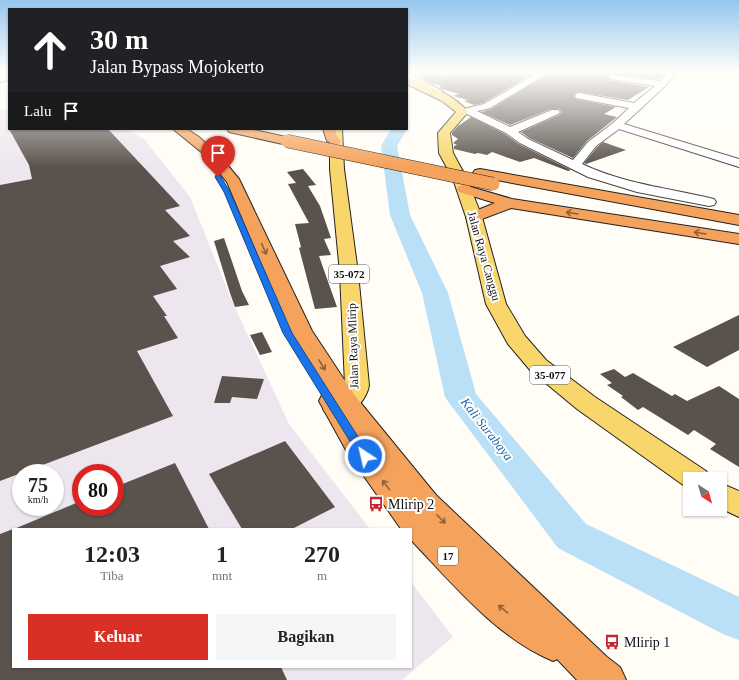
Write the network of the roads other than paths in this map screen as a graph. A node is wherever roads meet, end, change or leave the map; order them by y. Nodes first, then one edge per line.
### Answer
1 (452, 104) edge
2 (456, 104) edge
3 (491, 104) edge
4 (623, 104) edge
5 (639, 104) edge
6 (636, 106) junction
7 (468, 111) junction
8 (555, 112) dead end
9 (617, 125) junction
10 (170, 130) edge
11 (180, 130) edge
12 (242, 130) edge
13 (261, 130) edge
14 (510, 131) junction
15 (334, 133) edge
16 (276, 134) edge
17 (739, 163) edge
18 (574, 166) junction
19 (464, 189) junction
20 (710, 202) dead end
21 (510, 203) junction
22 (474, 217) junction
23 (739, 220) edge
24 (739, 227) edge
25 (739, 238) edge
26 (341, 406) junction
27 (686, 472) edge
28 (727, 498) edge
29 (739, 505) edge
30 (601, 675) edge

1 - 7 main road
2 - 7 street
3 - 7 street
4 - 6 street
5 - 6 street
6 - 9 street
7 - 14 street
7 - 19 main road, Jalan Raya Canggu / 35-077
8 - 14 street
9 - 17 street
9 - 18 street
10 - 26 highway, 17
11 -> 26 highway, 17
12 - 16 highway
13 - 16 highway
14 - 18 street
15 - 26 main road, Jalan Raya Mlirip / 35-072
16 - 23 highway
16 - 24 highway, bridge
18 - 20 street
19 - 21 highway
19 - 22 main road, Jalan Raya Canggu / 35-077
21 - 22 highway
25 -> 21 highway
22 - 27 main road, Jalan Raya Canggu / 35-077
26 - 30 highway, 17
28 - 29 main road

